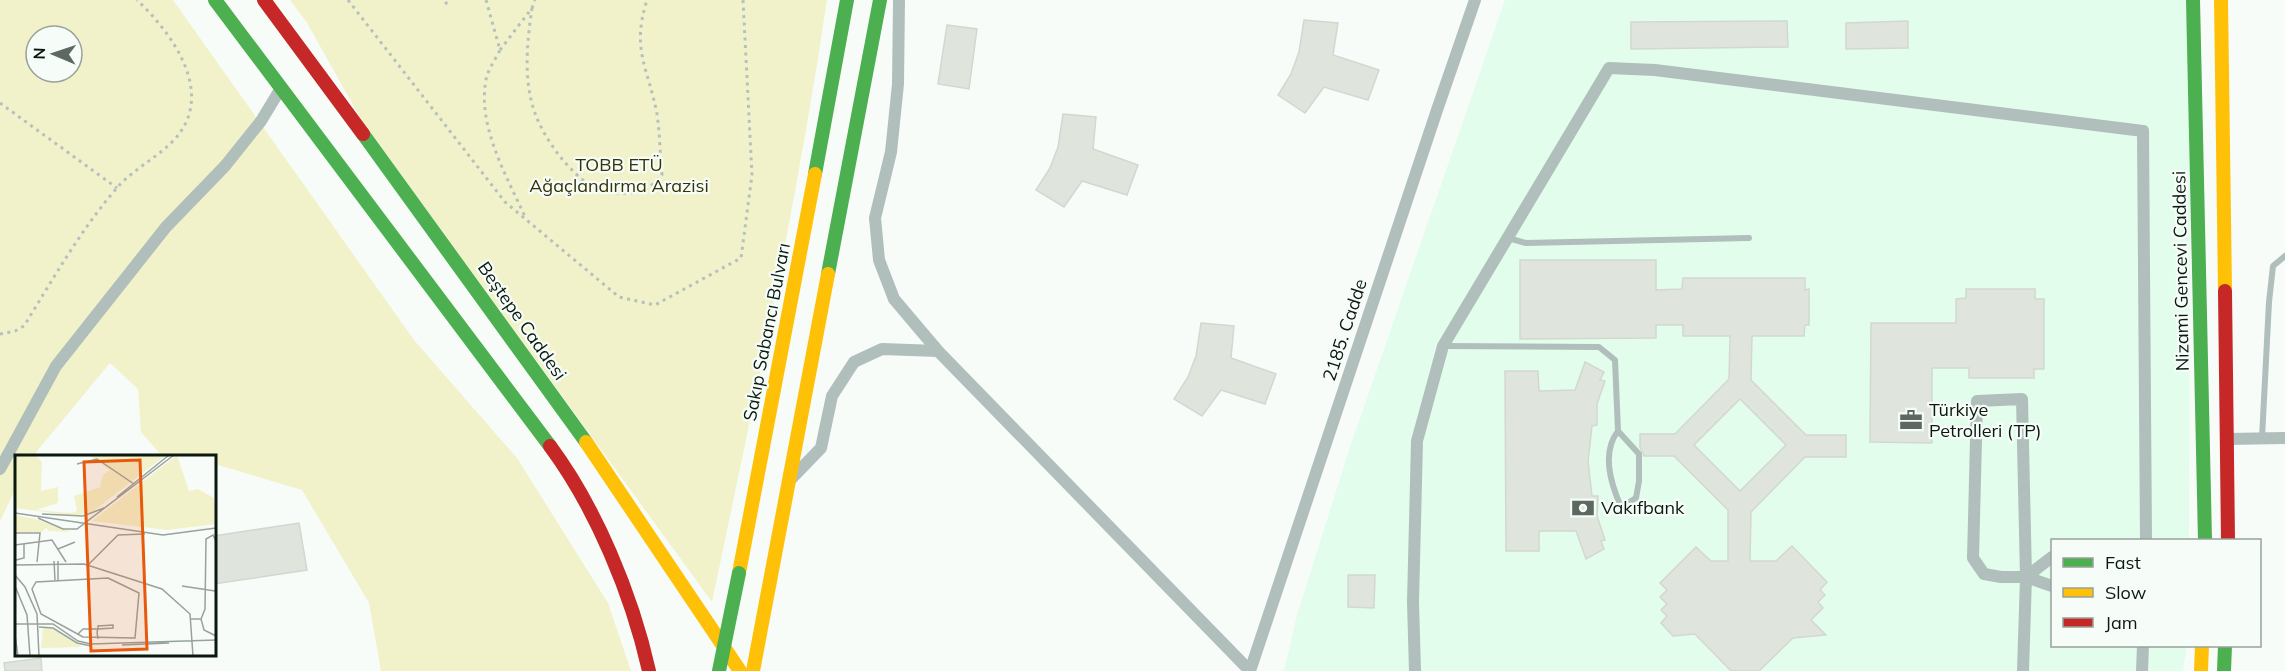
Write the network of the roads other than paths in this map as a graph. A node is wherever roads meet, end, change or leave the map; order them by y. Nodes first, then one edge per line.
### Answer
1 (215, 0) edge
2 (264, 0) edge
3 (847, 0) edge
4 (880, 0) edge
5 (899, 0) edge
6 (1475, 0) edge
7 (2193, 0) edge
8 (2221, 0) edge
9 (281, 88) junction
10 (1508, 238) junction
11 (1749, 238) dead end
12 (2285, 256) edge
13 (1443, 346) junction
14 (938, 351) junction
15 (1618, 431) junction
16 (2262, 438) junction
17 (2285, 438) edge
18 (2227, 439) junction
19 (0, 469) edge
20 (790, 479) junction
21 (2146, 539) edge
22 (2205, 539) edge
23 (2228, 539) edge
24 (2051, 558) edge
25 (2026, 577) junction
26 (2051, 586) edge
27 (2143, 647) edge
28 (2202, 647) edge
29 (2225, 647) edge
30 (649, 671) edge
31 (719, 671) edge
32 (740, 671) edge
33 (753, 671) edge
34 (1250, 671) edge
35 (1415, 671) edge
36 (2023, 671) edge
37 (2142, 671) edge
38 (2200, 671) edge
39 (2224, 671) edge

1 - 9 main road
2 - 32 main road, Beştepe Caddesi
3 - 31 main road, Sakıp Sabancı Bulvarı, bridge
4 - 20 main road
5 - 14 street
6 - 34 street, 2185. Cadde
7 - 22 main road, Nizami Gencevi Caddesi
8 - 18 main road
9 - 19 street
9 - 30 main road
10 - 11 lane
10 - 13 street
10 - 21 street
12 - 16 lane
13 - 15 lane
13 - 35 street
14 - 20 street
14 - 34 street
15 - 15 lane
16 - 17 street
16 - 18 street
18 - 23 main road
20 - 33 main road
24 - 25 street
25 - 25 street
25 - 26 street
25 - 36 street
27 - 37 street
28 - 38 main road
29 - 39 main road

